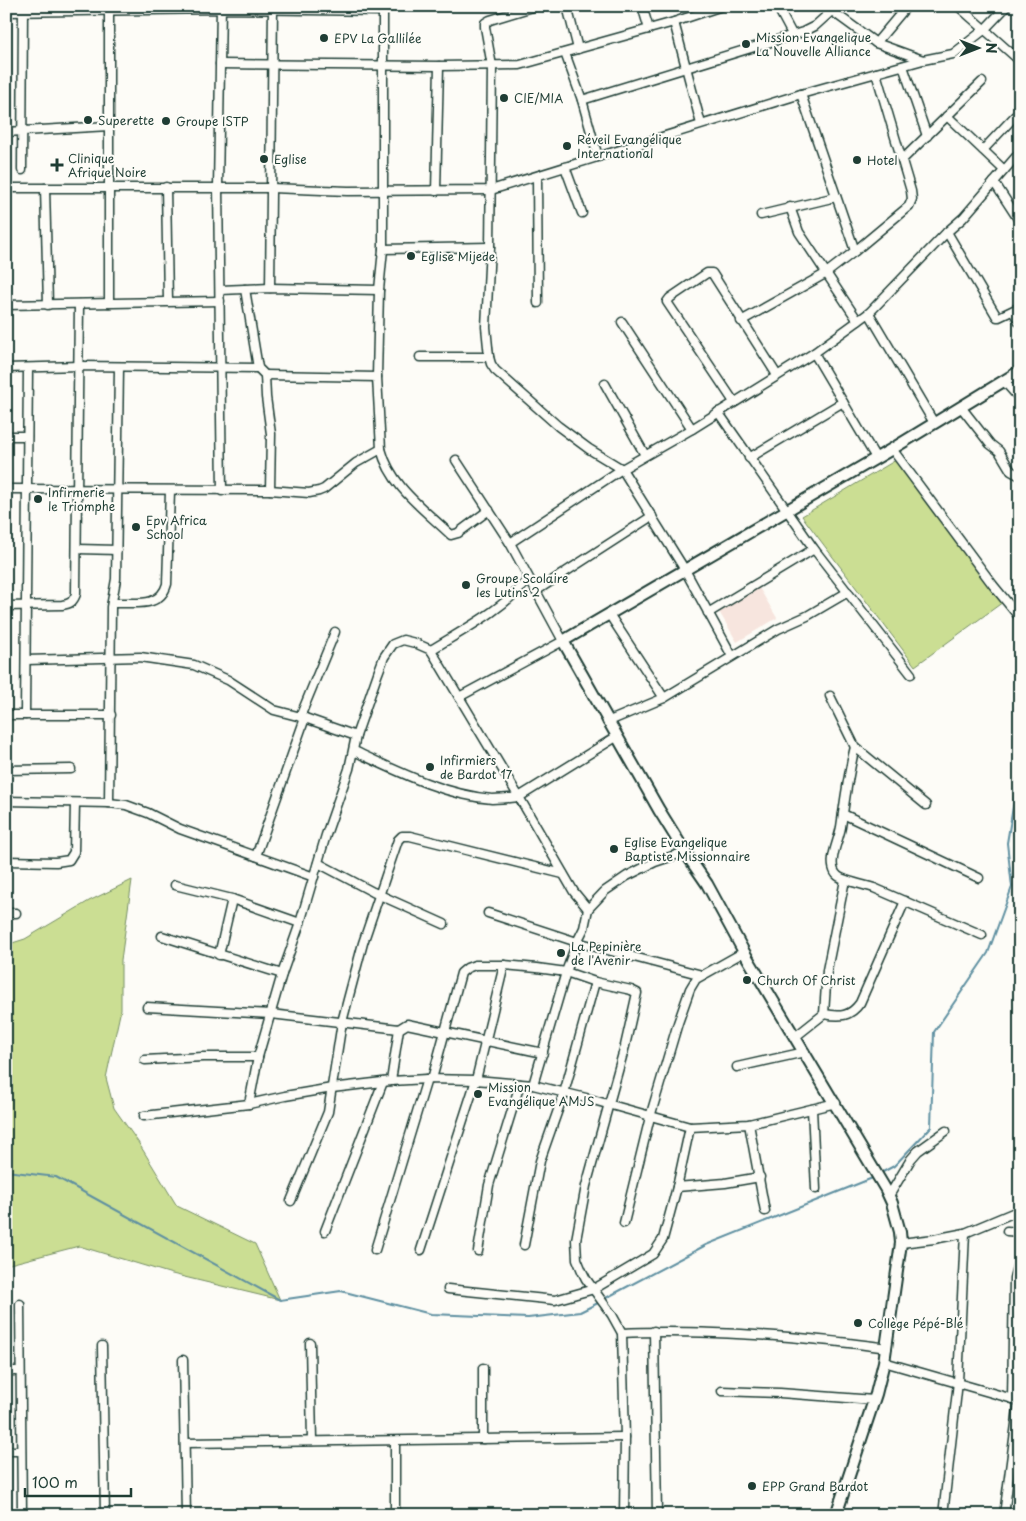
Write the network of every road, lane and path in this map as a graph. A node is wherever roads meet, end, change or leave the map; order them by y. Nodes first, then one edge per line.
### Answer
1 (536, 6) edge
2 (567, 6) edge
3 (642, 6) edge
4 (722, 6) edge
5 (777, 6) edge
6 (907, 6) edge
7 (958, 6) edge
8 (1007, 6) edge
9 (221, 8) edge
10 (273, 8) edge
11 (23, 9) edge
12 (109, 9) edge
13 (383, 9) edge
14 (835, 9) edge
15 (702, 10) edge
16 (6, 12) edge
17 (674, 22) junction
18 (649, 29) junction
19 (984, 30) junction
20 (793, 36) junction
21 (876, 43) junction
22 (578, 48) junction
23 (565, 52) junction
24 (924, 60) junction
25 (1020, 62) edge
26 (220, 64) junction
27 (272, 64) junction
28 (382, 65) junction
29 (439, 66) junction
30 (492, 66) junction
31 (903, 66) junction
32 (686, 69) junction
33 (876, 73) junction
34 (982, 82) dead end
35 (801, 94) junction
36 (582, 100) junction
37 (947, 116) junction
38 (1015, 116) dead end
39 (701, 124) junction
40 (109, 126) junction
41 (6, 132) edge
42 (21, 132) junction
43 (927, 136) junction
44 (983, 150) junction
45 (1020, 152) edge
46 (598, 157) junction
47 (902, 160) junction
48 (565, 167) junction
49 (22, 170) dead end
50 (1004, 170) junction
51 (536, 177) junction
52 (994, 182) junction
53 (166, 187) junction
54 (6, 188) edge
55 (45, 188) junction
56 (109, 188) junction
57 (218, 188) junction
58 (270, 188) junction
59 (491, 190) junction
60 (382, 191) junction
61 (436, 191) junction
62 (836, 197) junction
63 (790, 207) junction
64 (582, 213) dead end
65 (761, 215) dead end
66 (1020, 222) edge
67 (947, 232) junction
68 (490, 248) junction
69 (383, 249) junction
70 (854, 252) junction
71 (826, 274) junction
72 (270, 288) junction
73 (245, 289) junction
74 (220, 290) junction
75 (379, 290) junction
76 (220, 301) junction
77 (168, 302) junction
78 (109, 303) junction
79 (79, 304) junction
80 (538, 304) dead end
81 (6, 305) edge
82 (48, 305) junction
83 (1017, 309) edge
84 (869, 313) junction
85 (741, 321) junction
86 (858, 321) junction
87 (622, 322) dead end
88 (1020, 323) edge
89 (814, 353) junction
90 (489, 356) junction
91 (420, 357) dead end
92 (79, 366) junction
93 (119, 367) junction
94 (220, 367) junction
95 (6, 368) edge
96 (28, 368) junction
97 (258, 368) junction
98 (1020, 371) edge
99 (266, 375) junction
100 (777, 375) junction
101 (377, 377) junction
102 (1004, 381) junction
103 (605, 384) dead end
104 (1020, 399) edge
105 (734, 402) junction
106 (843, 402) junction
107 (961, 406) junction
108 (718, 412) junction
109 (934, 423) junction
110 (692, 429) junction
111 (6, 436) edge
112 (27, 436) junction
113 (381, 449) junction
114 (892, 449) junction
115 (645, 456) junction
116 (749, 458) junction
117 (876, 458) junction
118 (456, 460) dead end
119 (622, 469) junction
120 (1020, 476) edge
121 (6, 489) edge
122 (26, 489) junction
123 (76, 490) junction
124 (118, 490) junction
125 (270, 490) junction
126 (170, 491) junction
127 (222, 491) junction
128 (489, 510) junction
129 (785, 510) junction
130 (652, 516) junction
131 (510, 543) junction
132 (78, 549) junction
133 (814, 549) junction
134 (117, 550) junction
135 (685, 570) junction
136 (529, 579) junction
137 (536, 591) junction
138 (848, 592) junction
139 (112, 602) junction
140 (6, 606) edge
141 (26, 606) junction
142 (609, 614) junction
143 (708, 614) junction
144 (1020, 618) edge
145 (335, 632) dead end
146 (563, 641) junction
147 (431, 650) junction
148 (732, 656) junction
149 (111, 658) junction
150 (26, 660) junction
151 (911, 674) dead end
152 (830, 696) dead end
153 (459, 697) junction
154 (664, 698) junction
155 (6, 715) edge
156 (25, 715) junction
157 (110, 715) junction
158 (302, 718) junction
159 (608, 722) junction
160 (356, 736) junction
161 (616, 737) junction
162 (856, 747) junction
163 (354, 751) junction
164 (71, 769) dead end
165 (6, 770) edge
166 (519, 797) junction
167 (6, 801) edge
168 (75, 803) junction
169 (109, 803) junction
170 (926, 805) dead end
171 (843, 814) junction
172 (685, 852) junction
173 (256, 856) junction
174 (6, 861) edge
175 (318, 863) junction
176 (563, 874) junction
177 (314, 877) junction
178 (979, 878) dead end
179 (845, 880) junction
180 (175, 884) dead end
181 (380, 894) junction
182 (232, 899) junction
183 (905, 901) junction
184 (588, 909) junction
185 (488, 912) dead end
186 (6, 913) edge
187 (16, 913) dead end
188 (300, 923) junction
189 (444, 924) dead end
190 (982, 935) dead end
191 (162, 936) dead end
192 (577, 942) junction
193 (744, 952) junction
194 (219, 955) junction
195 (504, 965) junction
196 (566, 972) junction
197 (282, 974) junction
198 (702, 975) junction
199 (595, 982) junction
200 (147, 1007) dead end
201 (271, 1014) junction
202 (824, 1014) junction
203 (342, 1022) junction
204 (399, 1029) junction
205 (445, 1031) junction
206 (795, 1037) junction
207 (485, 1041) junction
208 (805, 1052) junction
209 (542, 1053) junction
210 (258, 1057) junction
211 (145, 1060) dead end
212 (737, 1067) dead end
213 (430, 1079) junction
214 (476, 1080) junction
215 (387, 1081) junction
216 (520, 1084) junction
217 (533, 1086) junction
218 (332, 1088) junction
219 (564, 1093) junction
220 (836, 1103) junction
221 (249, 1104) junction
222 (610, 1105) junction
223 (812, 1109) junction
224 (144, 1116) dead end
225 (650, 1117) junction
226 (749, 1124) junction
227 (690, 1127) junction
228 (946, 1131) dead end
229 (760, 1177) junction
230 (677, 1187) junction
231 (816, 1189) dead end
232 (889, 1196) junction
233 (291, 1201) dead end
234 (1020, 1210) edge
235 (765, 1211) dead end
236 (624, 1223) dead end
237 (325, 1231) dead end
238 (1008, 1231) dead end
239 (1020, 1232) edge
240 (965, 1233) junction
241 (901, 1243) junction
242 (524, 1245) dead end
243 (374, 1250) dead end
244 (421, 1250) dead end
245 (478, 1251) dead end
246 (1019, 1256) edge
247 (594, 1289) junction
248 (448, 1290) dead end
249 (20, 1304) dead end
250 (654, 1331) junction
251 (622, 1333) junction
252 (310, 1343) dead end
253 (102, 1346) dead end
254 (887, 1348) junction
255 (184, 1360) dead end
256 (884, 1362) junction
257 (483, 1368) dead end
258 (6, 1371) edge
259 (20, 1371) junction
260 (958, 1382) junction
261 (722, 1391) dead end
262 (874, 1400) junction
263 (1017, 1400) edge
264 (625, 1437) junction
265 (483, 1439) junction
266 (312, 1441) junction
267 (395, 1441) junction
268 (184, 1443) junction
269 (6, 1451) edge
270 (20, 1451) junction
271 (22, 1515) edge
272 (104, 1515) edge
273 (186, 1515) edge
274 (395, 1515) edge
275 (624, 1515) edge
276 (657, 1515) edge
277 (836, 1515) edge
278 (943, 1515) edge
279 (1004, 1515) edge

1 - 30 street
2 - 22 street
3 - 18 street
4 - 15 street
5 - 20 street
6 - 21 street
7 - 19 street
8 - 19 street
9 - 10 street
9 - 12 street
9 - 26 street
10 - 13 street
10 - 27 street
11 - 12 street
11 - 16 street
11 - 42 street
12 - 40 street
13 - 28 street
14 - 20 street
14 - 21 street
15 - 17 street
17 - 18 street
17 - 32 street
18 - 22 street
19 - 24 street
19 - 25 street
20 - 32 street
21 - 24 street
22 - 23 street
23 - 30 street
23 - 36 street
24 - 31 street
26 - 27 street
26 - 57 street
27 - 28 street
27 - 58 street
28 - 29 street
28 - 60 street
29 - 30 street
29 - 61 street
30 - 59 street
31 - 33 street
31 - 43 street
32 - 36 street
32 - 39 street
33 - 35 street
33 - 47 street
34 - 37 street
35 - 39 street
35 - 62 street
36 - 46 street
37 - 43 street
37 - 44 street
38 - 44 street
39 - 46 street
40 - 42 street
40 - 56 street
41 - 42 street
42 - 49 street
43 - 47 street
44 - 50 street
45 - 50 street
46 - 48 street
47 - 70 street
48 - 51 street
48 - 64 street
50 - 52 street
51 - 59 street
51 - 80 street
52 - 66 street
52 - 67 street
53 - 56 street
53 - 57 street
53 - 77 street
54 - 55 street
55 - 56 street
55 - 82 street
56 - 78 street
57 - 58 street
57 - 74 street
58 - 60 street
58 - 72 street
59 - 61 street
59 - 68 street
60 - 61 street
60 - 69 street
62 - 63 street
62 - 70 street
63 - 65 street
63 - 71 street
67 - 83 street
67 - 84 street
68 - 69 street
68 - 90 street
69 - 75 street
70 - 71 street
71 - 85 street
71 - 86 street
72 - 73 street
72 - 75 street
73 - 74 street
73 - 97 street
74 - 76 street
75 - 101 street
76 - 77 street
76 - 94 street
77 - 78 street
78 - 79 street
79 - 82 street
79 - 92 street
81 - 82 street
83 - 88 street
84 - 86 street
84 - 109 street
85 - 100 street
85 - 105 street
86 - 89 street
87 - 110 street
89 - 100 street
89 - 106 street
90 - 91 street
90 - 119 street
92 - 93 street
92 - 96 street
92 - 123 street
93 - 94 street
93 - 124 street
94 - 97 street
94 - 127 street
95 - 96 street
96 - 112 street
97 - 99 street
98 - 102 street
99 - 101 street
99 - 125 street
100 - 105 street
101 - 113 street
102 - 104 street
102 - 107 street
103 - 115 street
105 - 108 street
106 - 116 street
106 - 117 street
107 - 109 street
107 - 120 street
108 - 110 street
108 - 116 street
109 - 114 street
110 - 115 street
111 - 112 street
112 - 122 street
113 - 125 street
113 - 128 street
114 - 117 street
114 - 144 street
115 - 119 street
116 - 129 street
117 - 129 street
118 - 128 street
119 - 130 street
119 - 131 street
121 - 122 street
122 - 123 street
122 - 141 street
123 - 124 street
123 - 132 street
124 - 126 street
124 - 134 street
125 - 127 street
126 - 127 street
126 - 139 street
128 - 131 street
129 - 133 street
129 - 135 street
130 - 135 street
130 - 137 street
131 - 136 street
132 - 134 street
132 - 141 street
133 - 138 street
133 - 143 street
134 - 139 street
135 - 142 street
135 - 143 street
136 - 137 street
136 - 147 street
137 - 146 street
138 - 148 street
138 - 151 street
139 - 149 street
140 - 141 street
141 - 150 street
142 - 146 street
142 - 154 street
143 - 148 street
145 - 158 street
146 - 153 street
146 - 159 street
147 - 153 street
147 - 160 street
148 - 154 street
149 - 150 street
149 - 157 street
149 - 158 street
150 - 156 street
152 - 162 street
153 - 166 street
154 - 159 street
155 - 156 street
156 - 157 street
157 - 169 street
158 - 160 street
158 - 173 street
159 - 161 street
160 - 163 street
161 - 166 street
161 - 172 street
162 - 170 street
162 - 171 street
163 - 166 street
163 - 175 street
164 - 165 street
166 - 176 street
167 - 168 street
168 - 169 street
168 - 174 street
169 - 173 street
171 - 178 street
171 - 179 street
172 - 184 street
172 - 193 street
173 - 177 street
175 - 177 street
175 - 181 street
176 - 181 street
176 - 184 street
177 - 188 street
179 - 183 street
179 - 202 street
180 - 182 street
181 - 189 street
181 - 203 street
182 - 188 street
182 - 194 street
183 - 190 street
183 - 202 street
184 - 192 street
185 - 192 street
186 - 187 street
188 - 197 street
191 - 194 street
192 - 196 street
192 - 198 street
193 - 198 street
193 - 206 street
194 - 197 street
195 - 196 street
195 - 205 street
195 - 207 street
196 - 199 street
196 - 209 street
197 - 201 street
198 - 225 street
199 - 219 street
199 - 222 street
200 - 201 street
201 - 203 street
201 - 210 street
202 - 206 street
203 - 204 street
203 - 218 street
204 - 205 street
204 - 215 street
205 - 207 street
205 - 213 street
206 - 208 street
207 - 209 street
207 - 214 street
208 - 212 street
208 - 220 street
209 - 217 street
210 - 211 street
210 - 221 street
213 - 214 street
213 - 215 street
213 - 243 street
214 - 216 street
214 - 244 street
215 - 218 street
215 - 237 street
216 - 217 street
216 - 245 street
217 - 219 street
218 - 221 street
218 - 233 street
219 - 222 street
219 - 242 street
220 - 223 street
220 - 232 street
221 - 224 street
222 - 225 street
222 - 247 street
223 - 226 street
223 - 231 street
225 - 227 street
225 - 236 street
226 - 227 street
226 - 229 street
227 - 230 street
228 - 232 street
229 - 230 street
229 - 235 street
230 - 247 street
232 - 241 street
234 - 240 street
238 - 239 street
240 - 241 street
240 - 260 street
241 - 254 street
246 - 263 street
247 - 248 street
247 - 251 street
249 - 259 street
250 - 251 street
250 - 254 street
250 - 276 street
251 - 264 street
252 - 266 street
253 - 272 street
254 - 256 street
255 - 268 street
256 - 260 street
256 - 262 street
257 - 265 street
258 - 259 street
259 - 270 street
260 - 263 street
260 - 278 street
261 - 262 street
262 - 277 street
263 - 279 street
264 - 265 street
264 - 275 street
265 - 267 street
266 - 267 street
266 - 268 street
267 - 274 street
268 - 273 street
269 - 270 street
270 - 271 street

